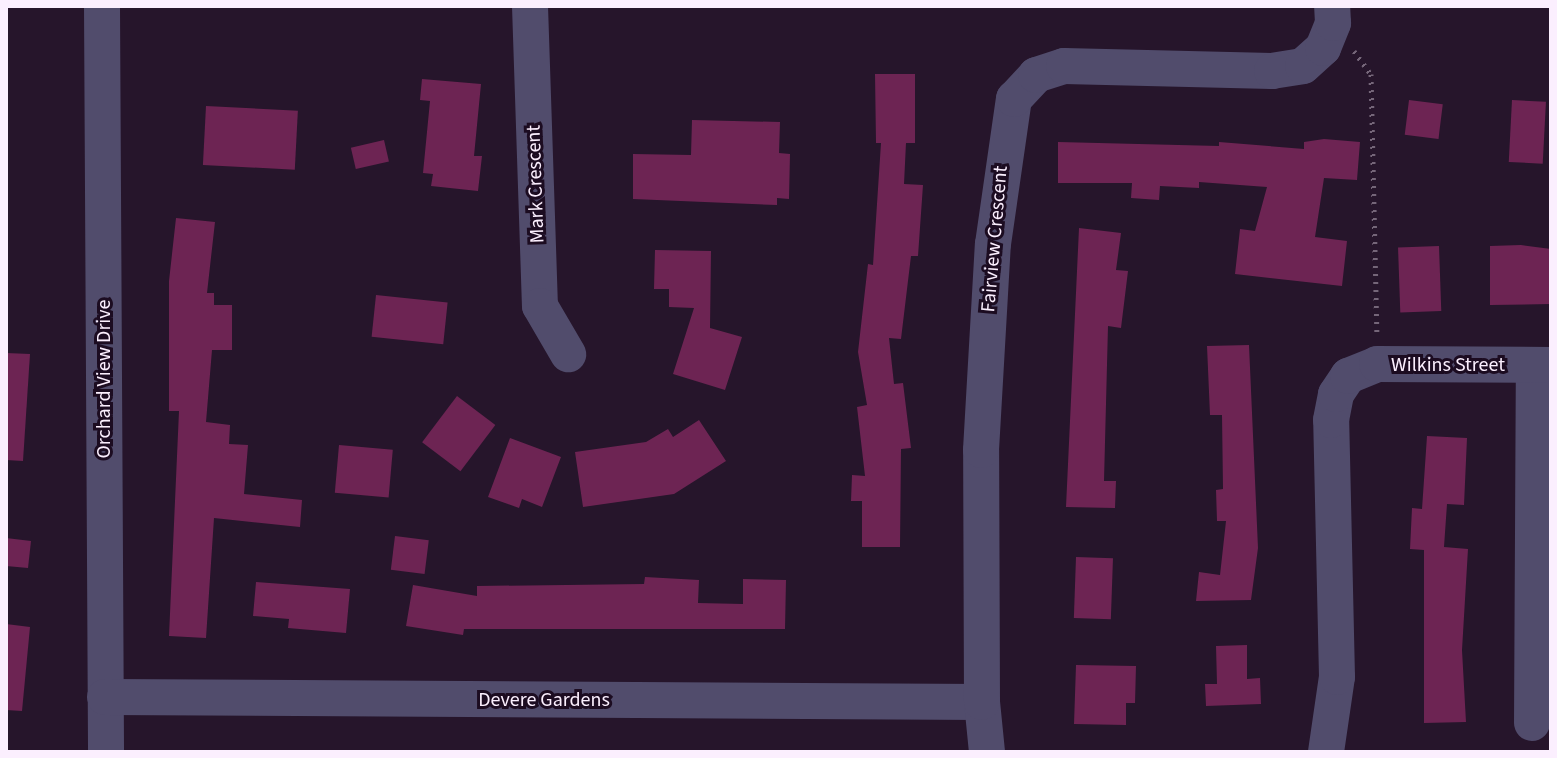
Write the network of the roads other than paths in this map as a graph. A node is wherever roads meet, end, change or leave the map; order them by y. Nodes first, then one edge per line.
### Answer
1 (102, 6) edge
2 (530, 6) edge
3 (1333, 15) edge
4 (568, 354) dead end
5 (1543, 365) edge
6 (1542, 582) edge
7 (105, 697) junction
8 (982, 702) junction
9 (1532, 723) dead end
10 (106, 752) edge
11 (987, 752) edge
12 (1326, 752) edge

1 - 7 street, Orchard View Drive
2 - 4 street, Mark Crescent
3 - 8 street, Fairview Crescent
5 - 6 street
5 - 12 street, Wilkins Street
6 - 9 street
7 - 8 street, Devere Gardens
7 - 10 street, Orchard View Drive
8 - 11 street, Fairview Crescent

